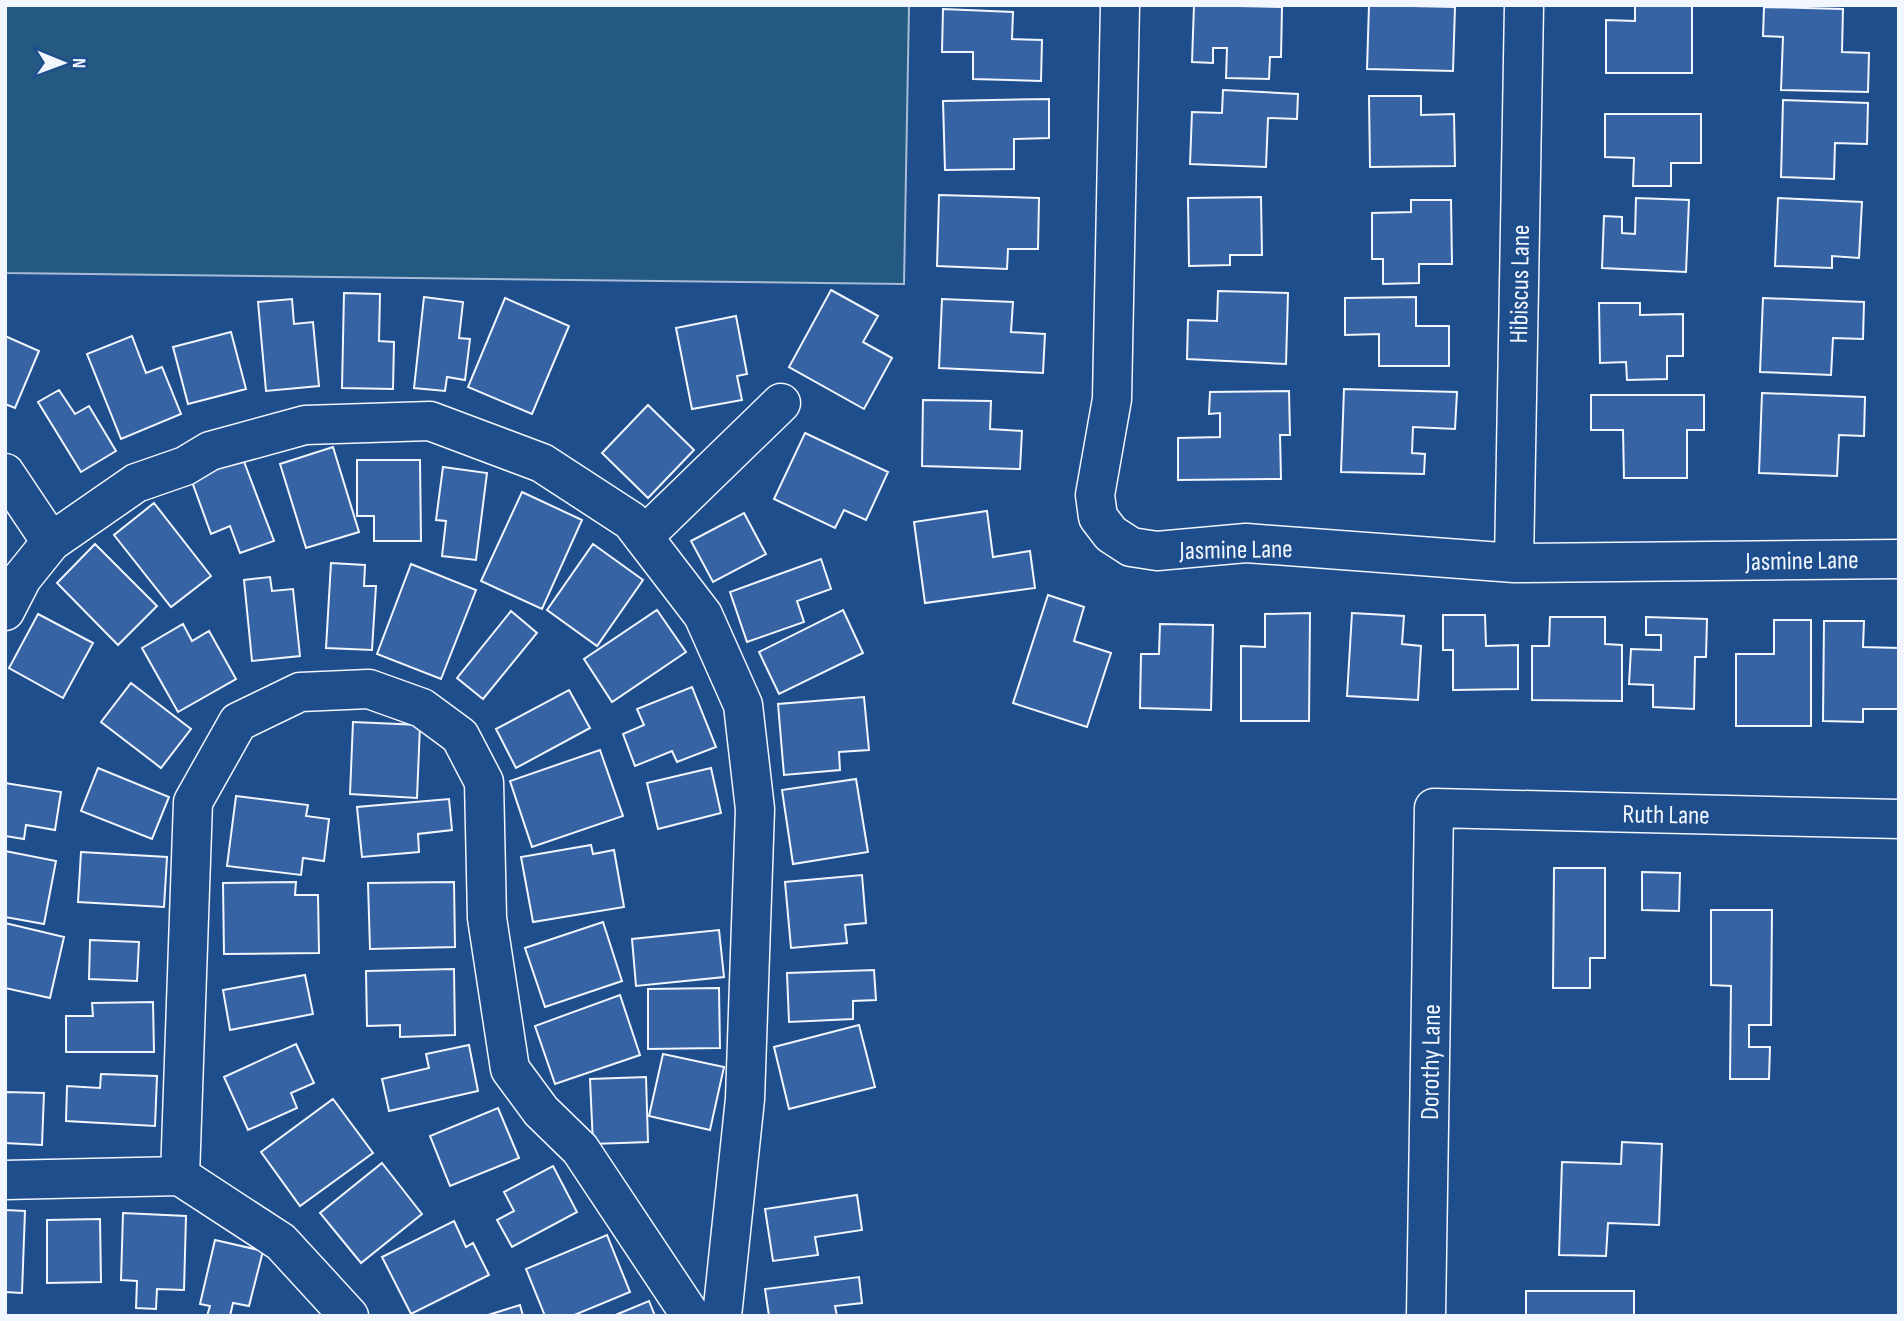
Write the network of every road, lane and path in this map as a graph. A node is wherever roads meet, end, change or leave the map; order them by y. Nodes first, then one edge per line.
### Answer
1 (1120, 5) edge
2 (1524, 5) edge
3 (781, 403) dead end
4 (5, 473) edge
5 (643, 537) junction
6 (51, 542) junction
7 (1899, 559) edge
8 (1514, 563) junction
9 (5, 611) edge
10 (1434, 808) joint
11 (1899, 819) edge
12 (180, 1176) junction
13 (5, 1180) edge
14 (349, 1316) edge
15 (691, 1316) edge
16 (722, 1316) edge
17 (1426, 1316) edge

1 - 8 street, Jasmine Lane
2 - 8 street, Hibiscus Lane
3 - 5 street
4 - 6 street
5 - 6 street
5 - 16 street
6 - 9 street
7 - 8 street, Jasmine Lane
10 - 11 street, Ruth Lane
10 - 17 street, Dorothy Lane
12 - 13 street
12 - 14 street
12 - 15 street

